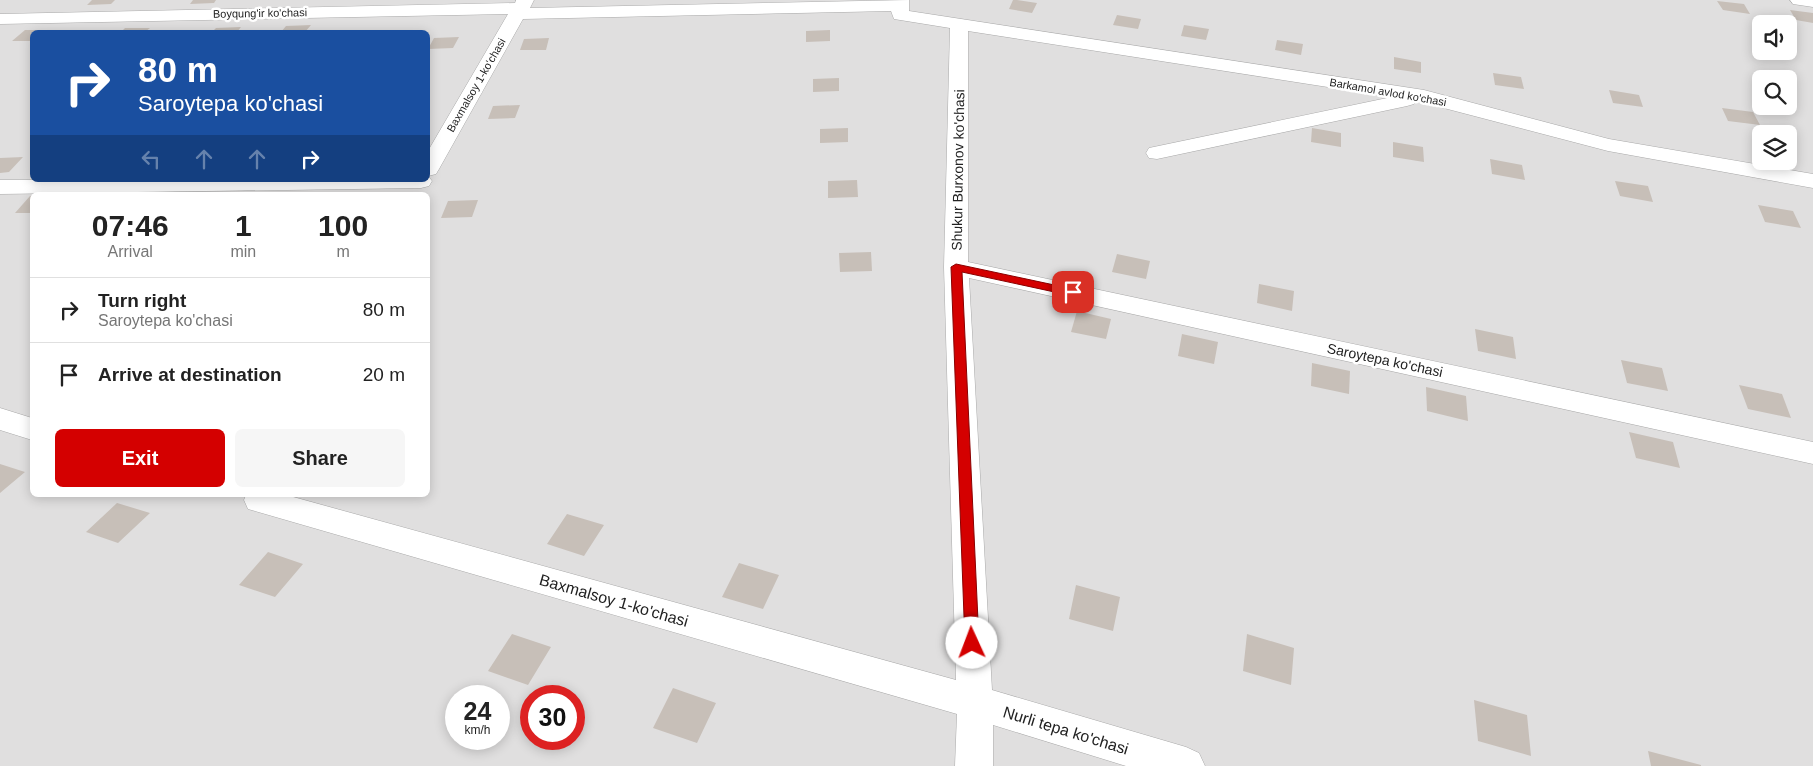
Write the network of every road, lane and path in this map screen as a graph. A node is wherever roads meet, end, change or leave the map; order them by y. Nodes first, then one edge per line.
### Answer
1 (1799, 0) edge
2 (1813, 2) edge
3 (900, 3) edge
4 (521, 7) edge
5 (0, 18) edge
6 (959, 23) junction
7 (1424, 96) junction
8 (1157, 153) dead end
9 (430, 166) edge
10 (1813, 180) edge
11 (301, 182) edge
12 (0, 187) edge
13 (956, 267) junction
14 (0, 419) edge
15 (30, 428) edge
16 (1813, 453) edge
17 (255, 497) edge
18 (975, 702) junction
19 (974, 766) edge
20 (1186, 766) edge

1 - 2 street
3 - 4 street, Boyqung'ir ko'chasi
3 - 6 street, Barkamol avlod ko'chasi
4 - 5 street, Boyqung'ir ko'chasi
4 - 9 street, Baxmalsoy 1-ko'chasi
6 - 7 street, Barkamol avlod ko'chasi
6 - 13 street, Shukur Burxonov ko'chasi
7 - 8 street
7 - 10 street, Barkamol avlod ko'chasi
11 - 12 street
13 - 16 street, Saroytepa ko'chasi
13 - 18 street, Shukur Burxonov ko'chasi
14 - 15 street
17 - 18 street, Baxmalsoy 1-ko'chasi
18 - 19 street, Shukur Burxonov ko'chasi
18 - 20 street, Nurli tepa ko'chasi

